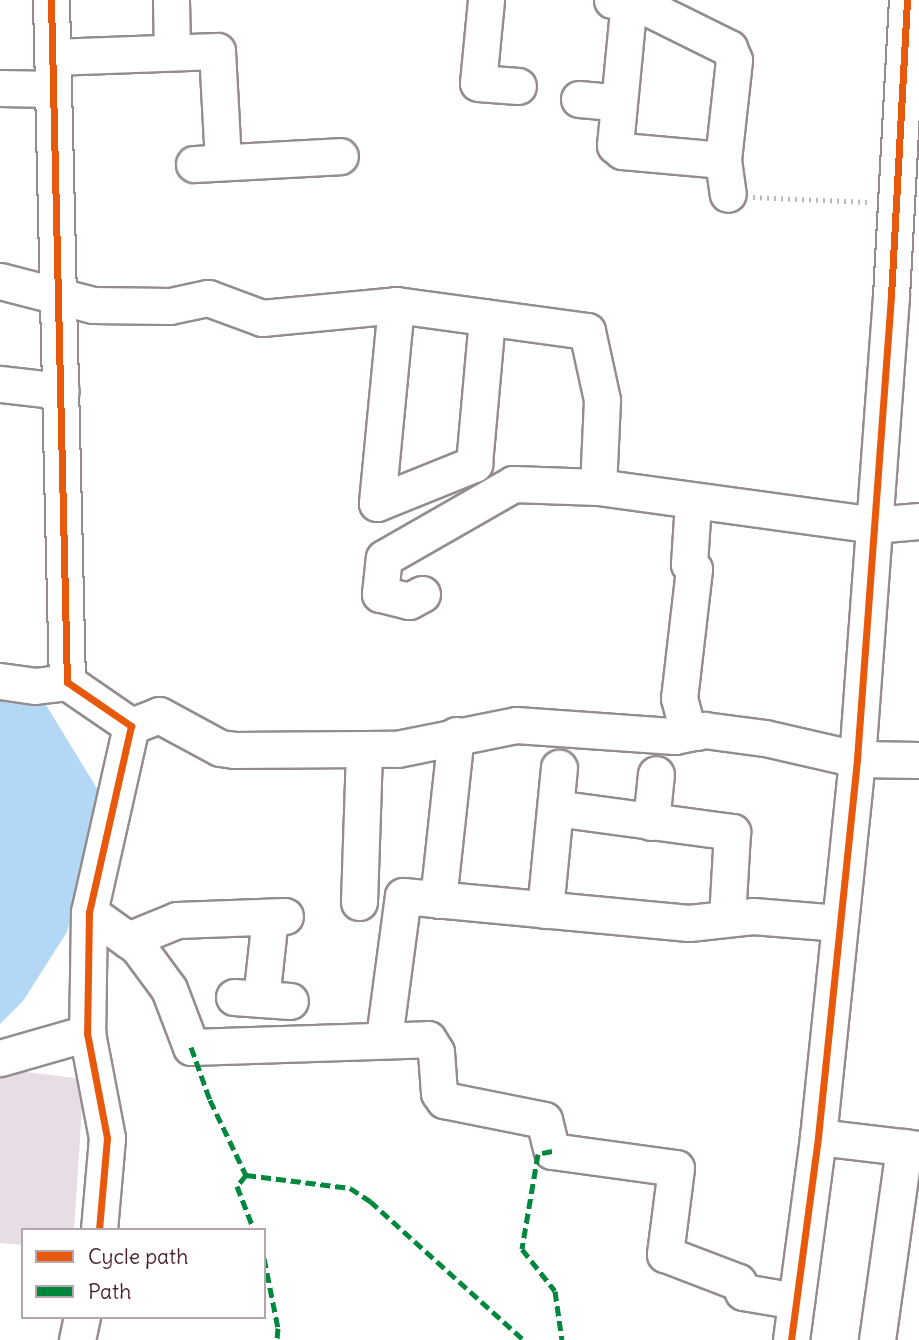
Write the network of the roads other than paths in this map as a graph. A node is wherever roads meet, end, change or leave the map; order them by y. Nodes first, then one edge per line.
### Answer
1 (51, 0) edge
2 (171, 0) edge
3 (486, 0) edge
4 (907, 0) edge
5 (623, 1) edge
6 (173, 52) junction
7 (52, 73) junction
8 (518, 86) dead end
9 (0, 88) edge
10 (579, 99) dead end
11 (617, 102) junction
12 (341, 156) dead end
13 (723, 160) junction
14 (728, 194) road end
15 (0, 281) edge
16 (59, 294) junction
17 (905, 302) edge
18 (396, 305) junction
19 (487, 318) junction
20 (0, 384) edge
21 (61, 391) junction
22 (598, 488) junction
23 (693, 502) junction
24 (919, 521) edge
25 (874, 525) junction
26 (422, 594) dead end
27 (0, 681) edge
28 (67, 682) junction
29 (131, 726) junction
30 (697, 732) junction
31 (456, 735) junction
32 (364, 750) junction
33 (857, 759) junction
34 (919, 760) edge
35 (559, 768) dead end
36 (656, 774) dead end
37 (555, 808) junction
38 (651, 822) junction
39 (438, 900) junction
40 (359, 902) dead end
41 (545, 910) junction
42 (89, 912) junction
43 (727, 918) junction
44 (839, 923) junction
45 (128, 940) junction
46 (261, 999) dead end
47 (87, 1033) junction
48 (384, 1038) junction
49 (0, 1058) edge
50 (818, 1136) junction
51 (911, 1148) edge
52 (99, 1228) edge
53 (796, 1300) junction
54 (82, 1319) edge
55 (77, 1340) edge
56 (791, 1340) edge
57 (877, 1340) edge

1 - 7 street
2 - 6 street
3 - 8 street
4 - 17 street
5 - 11 street
5 - 13 street
6 - 7 street
6 - 12 street
7 - 9 street
7 - 16 street
10 - 11 street
11 - 13 street
13 - 14 street
15 - 16 street
16 - 18 street
16 - 21 street
17 - 25 street
18 - 19 street
18 - 19 street
19 - 22 street
20 - 21 street
21 - 28 street
22 - 23 street
22 - 26 street
23 - 25 street
23 - 30 street
24 - 25 street
25 - 33 street
27 - 28 street
28 - 29 street
29 - 32 street
29 - 42 street
30 - 31 street
30 - 33 street
31 - 32 street
31 - 39 street
32 - 40 street
33 - 34 street
33 - 44 street
35 - 37 street
36 - 38 street
37 - 38 street
37 - 41 street
38 - 43 street
39 - 41 street
39 - 48 street
41 - 43 street
42 - 45 street
42 - 47 street
43 - 44 street
44 - 50 street
45 - 46 street
45 - 48 street
47 - 49 street
47 - 52 street
48 - 53 street
50 - 51 street
50 - 53 street
51 - 57 street
53 - 56 street
54 - 55 street

